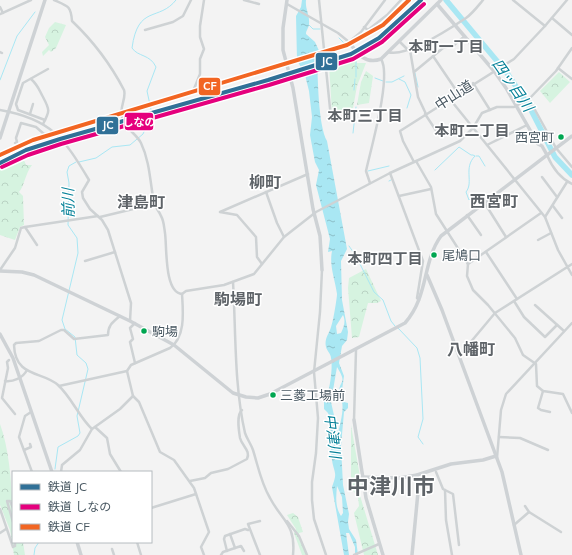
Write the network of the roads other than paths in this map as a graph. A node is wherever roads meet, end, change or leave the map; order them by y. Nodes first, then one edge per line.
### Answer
1 (31, 0) edge
2 (45, 0) edge
3 (54, 0) edge
4 (191, 0) edge
5 (204, 0) edge
6 (244, 0) edge
7 (319, 0) edge
8 (385, 0) edge
9 (401, 0) edge
10 (483, 0) edge
11 (513, 0) edge
12 (567, 0) edge
13 (439, 1) edge
14 (288, 3) edge
15 (259, 4) dead end
16 (0, 7) edge
17 (2, 13) edge
18 (552, 18) junction
19 (457, 23) junction
20 (322, 24) junction
21 (545, 26) junction
22 (364, 27) junction
23 (145, 30) dead end
24 (572, 35) edge
25 (465, 36) junction
26 (349, 42) junction
27 (399, 42) junction
28 (572, 48) edge
29 (409, 50) junction
30 (388, 52) junction
31 (434, 56) junction
32 (381, 59) junction
33 (558, 68) junction
34 (48, 69) dead end
35 (496, 70) junction
36 (414, 72) junction
37 (31, 79) junction
38 (572, 79) edge
39 (473, 83) junction
40 (194, 89) dead end
41 (458, 93) junction
42 (449, 98) junction
43 (528, 99) junction
44 (33, 104) dead end
45 (518, 105) junction
46 (0, 110) edge
47 (490, 110) junction
48 (9, 112) junction
49 (30, 114) junction
50 (426, 114) junction
51 (331, 118) dead end
52 (45, 120) junction
53 (43, 124) junction
54 (527, 126) junction
55 (473, 128) junction
56 (445, 129) dead end
57 (52, 131) junction
58 (572, 136) edge
59 (0, 138) edge
60 (15, 143) dead end
61 (487, 145) junction
62 (555, 148) junction
63 (547, 154) junction
64 (415, 162) junction
65 (572, 167) edge
66 (390, 172) junction
67 (308, 174) junction
68 (542, 177) dead end
69 (514, 179) junction
70 (370, 182) junction
71 (567, 182) junction
72 (572, 184) edge
73 (431, 188) junction
74 (266, 192) junction
75 (399, 196) junction
76 (558, 197) junction
77 (484, 202) junction
78 (154, 204) junction
79 (553, 206) junction
80 (541, 212) junction
81 (315, 213) junction
82 (467, 215) junction
83 (99, 217) junction
84 (545, 217) junction
85 (562, 218) dead end
86 (26, 227) junction
87 (446, 230) junction
88 (551, 233) junction
89 (481, 235) dead end
90 (284, 237) junction
91 (506, 237) junction
92 (538, 240) dead end
93 (36, 245) dead end
94 (115, 252) junction
95 (486, 252) junction
96 (85, 261) dead end
97 (262, 264) junction
98 (468, 264) junction
99 (572, 264) edge
100 (568, 267) junction
101 (322, 270) joint
102 (0, 271) edge
103 (427, 275) junction
104 (572, 275) edge
105 (233, 282) junction
106 (434, 288) junction
107 (423, 290) junction
108 (182, 294) junction
109 (420, 300) junction
110 (515, 300) junction
111 (535, 305) dead end
112 (495, 313) junction
113 (120, 316) junction
114 (130, 320) junction
115 (135, 323) junction
116 (572, 323) edge
117 (557, 325) junction
118 (564, 331) junction
119 (0, 334) edge
120 (174, 345) junction
121 (354, 351) junction
122 (459, 356) junction
123 (9, 360) dead end
124 (534, 362) junction
125 (135, 363) junction
126 (27, 370) junction
127 (127, 371) junction
128 (314, 372) junction
129 (20, 378) junction
130 (5, 381) junction
131 (59, 386) junction
132 (543, 391) junction
133 (133, 396) junction
134 (240, 396) junction
135 (242, 410) junction
136 (31, 412) junction
137 (550, 412) dead end
138 (572, 413) edge
139 (15, 414) dead end
140 (354, 420) joint
141 (94, 428) junction
142 (499, 437) junction
143 (30, 444) dead end
144 (24, 450) junction
145 (548, 450) dead end
146 (496, 457) junction
147 (32, 471) edge
148 (52, 471) edge
149 (61, 471) edge
150 (120, 471) edge
151 (436, 472) dead end
152 (417, 475) junction
153 (362, 477) junction
154 (190, 481) junction
155 (445, 490) junction
156 (196, 494) junction
157 (12, 506) edge
158 (525, 506) dead end
159 (152, 508) edge
160 (0, 509) edge
161 (529, 512) junction
162 (12, 518) edge
163 (260, 520) dead end
164 (287, 521) junction
165 (514, 525) junction
166 (6, 529) junction
167 (248, 530) dead end
168 (561, 532) dead end
169 (0, 533) edge
170 (230, 534) junction
171 (15, 543) edge
172 (77, 543) edge
173 (138, 543) edge
174 (379, 544) junction
175 (459, 545) dead end
176 (235, 548) junction
177 (112, 549) dead end
178 (227, 551) junction
179 (244, 551) dead end
180 (81, 555) edge
181 (114, 555) edge
182 (141, 555) edge
183 (204, 555) edge
184 (221, 555) edge
185 (260, 555) edge
186 (293, 555) edge
187 (307, 555) edge
188 (326, 555) edge
189 (354, 555) edge
190 (383, 555) edge
191 (412, 555) edge
192 (452, 555) edge
193 (521, 555) edge

1 - 17 street
2 - 48 street
3 - 78 street
4 - 23 street
5 - 40 street
6 - 15 street
7 - 20 street
8 - 22 street
9 - 22 street
10 - 19 street
11 - 21 street
12 - 18 street
13 - 19 street
13 - 27 street
14 - 20 street
14 - 67 street
16 - 17 street
18 - 21 street
18 - 24 street
19 - 25 street
19 - 29 street
20 - 26 street
20 - 51 street
21 - 35 street, 中山道
22 - 26 street
25 - 31 street
25 - 35 street
26 - 32 street
27 - 29 street
27 - 30 street
28 - 33 street
29 - 30 street
29 - 36 street
30 - 32 street
31 - 36 street
31 - 41 street
32 - 70 street
33 - 38 street
33 - 43 street
34 - 37 street
35 - 39 street, 中山道
35 - 45 street
36 - 50 street
37 - 49 street
37 - 52 street
39 - 41 street, 中山道
39 - 47 street
41 - 42 street, 中山道
42 - 50 street, 中山道
42 - 55 street
43 - 45 street
43 - 62 street
44 - 49 street
45 - 47 street
45 - 54 street
46 - 48 street
47 - 55 street
48 - 53 street
48 - 59 street
49 - 52 street
50 - 56 street
50 - 64 street, 中山道
52 - 53 street
53 - 57 street
54 - 61 street
54 - 63 street
55 - 61 street
55 - 64 street
57 - 60 street
57 - 83 street
58 - 62 street
61 - 69 street
62 - 63 street
62 - 65 street
63 - 69 street
63 - 71 street
64 - 66 street
64 - 73 street
66 - 70 street
66 - 75 street
67 - 74 street
67 - 81 street
68 - 76 street
69 - 77 street
69 - 80 street
70 - 81 street
71 - 72 street
71 - 76 street
73 - 75 street
73 - 87 street
74 - 90 street
74 - 97 street
75 - 109 street
76 - 79 street
77 - 82 street
77 - 91 street
78 - 83 street
78 - 108 street
79 - 84 street
79 - 85 street
80 - 84 street
80 - 91 street
81 - 90 street
81 - 101 street
82 - 87 street
82 - 89 street
83 - 86 street
83 - 94 street
84 - 88 street
86 - 93 street
86 - 102 street
87 - 98 street
87 - 103 street
88 - 92 street
88 - 100 street
90 - 97 street
91 - 95 street
94 - 96 street
94 - 114 street
95 - 98 street
95 - 110 street
97 - 105 street
98 - 112 street
99 - 100 street
100 - 104 street
100 - 110 street
101 - 128 street
102 - 113 street
103 - 106 street
103 - 107 street
105 - 108 street
105 - 134 street
106 - 107 street
106 - 122 street
107 - 109 street
108 - 120 street
109 - 121 street
110 - 112 street
110 - 117 street
111 - 117 street
112 - 122 street
112 - 124 street
113 - 114 street
113 - 126 street
114 - 115 street
115 - 120 street
115 - 125 street
116 - 118 street
117 - 118 street
118 - 124 street
119 - 129 street
120 - 125 street
120 - 134 street
121 - 128 street
121 - 140 street
122 - 146 street
123 - 130 street
124 - 132 street
124 - 142 street
125 - 127 street
126 - 129 street
126 - 131 street
127 - 131 street
127 - 133 street
128 - 134 street
128 - 188 street
129 - 130 street
129 - 136 street
130 - 139 street
131 - 141 street
132 - 137 street
132 - 138 street
133 - 141 street
133 - 154 street
134 - 135 street
135 - 154 street
135 - 164 street
136 - 144 street
136 - 148 street
140 - 153 street
141 - 149 street
141 - 150 street
142 - 145 street
142 - 146 street
143 - 144 street
144 - 147 street
146 - 152 street
146 - 165 street
151 - 155 street
152 - 153 street
152 - 191 street
153 - 174 street
154 - 156 street
155 - 175 street
155 - 192 street
156 - 159 street
156 - 183 street
157 - 162 street
158 - 161 street
160 - 166 street
161 - 165 street
161 - 168 street
163 - 185 street
164 - 186 street
164 - 187 street
165 - 193 street
166 - 169 street
166 - 171 street
167 - 170 street
170 - 176 street
170 - 178 street
172 - 180 street
173 - 182 street
174 - 189 street
174 - 190 street
176 - 178 street
176 - 179 street
177 - 181 street
178 - 184 street

